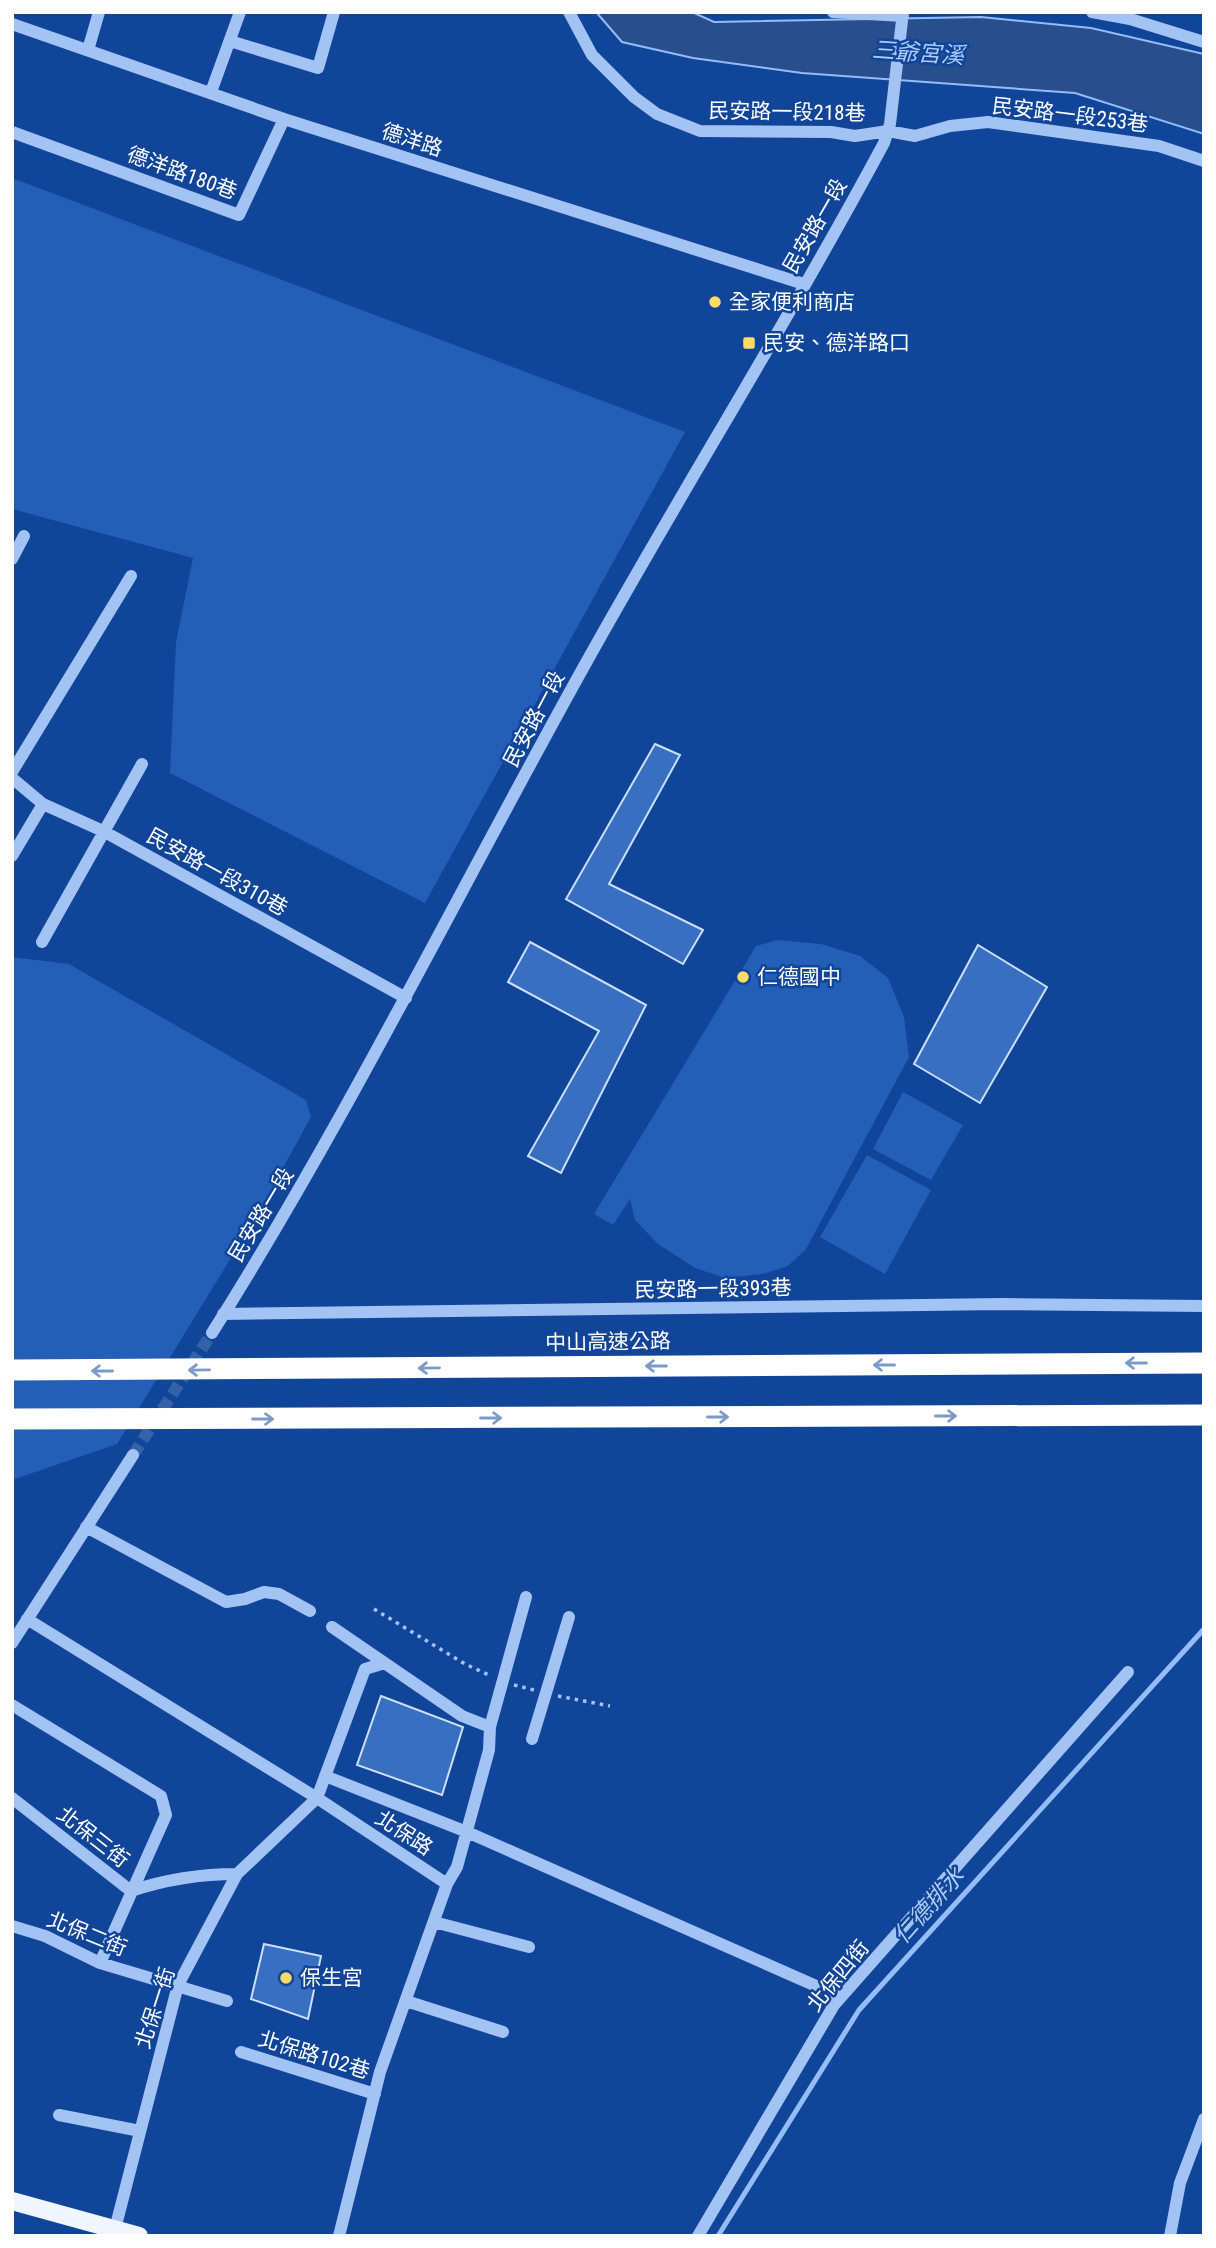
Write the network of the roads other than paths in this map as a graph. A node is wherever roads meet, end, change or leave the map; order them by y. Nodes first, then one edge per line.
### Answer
1 (99, 12) edge
2 (240, 12) edge
3 (334, 12) edge
4 (569, 12) edge
5 (833, 12) edge
6 (1093, 12) edge
7 (902, 19) edge
8 (12, 24) edge
9 (230, 41) junction
10 (1204, 43) edge
11 (88, 50) junction
12 (211, 92) junction
13 (285, 119) junction
14 (889, 127) junction
15 (12, 132) edge
16 (1204, 161) edge
17 (804, 284) junction
18 (24, 536) dead end
19 (12, 559) edge
20 (131, 576) dead end
21 (142, 764) dead end
22 (12, 772) edge
23 (12, 778) edge
24 (43, 804) junction
25 (103, 831) junction
26 (12, 856) edge
27 (41, 942) dead end
28 (406, 998) junction
29 (1204, 1306) edge
30 (223, 1314) junction
31 (212, 1333) tunnel mouth
32 (1204, 1363) edge
33 (12, 1370) edge
34 (1204, 1415) edge
35 (12, 1419) edge
36 (133, 1455) tunnel mouth
37 (86, 1527) junction
38 (526, 1597) dead end
39 (310, 1611) dead end
40 (569, 1617) dead end
41 (27, 1619) junction
42 (332, 1627) dead end
43 (12, 1643) edge
44 (385, 1664) junction
45 (1128, 1672) dead end
46 (12, 1704) edge
47 (489, 1727) junction
48 (532, 1739) dead end
49 (325, 1776) junction
50 (12, 1798) edge
51 (317, 1798) junction
52 (467, 1832) junction
53 (237, 1874) junction
54 (447, 1884) junction
55 (131, 1891) junction
56 (434, 1922) junction
57 (12, 1926) edge
58 (528, 1947) dead end
59 (100, 1963) junction
60 (178, 1985) junction
61 (841, 1997) junction
62 (228, 2001) dead end
63 (406, 2001) junction
64 (503, 2032) dead end
65 (241, 2052) dead end
66 (375, 2094) junction
67 (59, 2115) dead end
68 (1204, 2119) edge
69 (140, 2131) junction
70 (12, 2201) edge
71 (115, 2229) junction
72 (138, 2236) edge
73 (339, 2236) edge
74 (698, 2236) edge
75 (1170, 2236) edge

1 - 11 street
2 - 9 street
3 - 9 street
4 - 14 street, 民安路一段218巷
5 - 7 street
6 - 10 street
7 - 14 street, 民安路一段
8 - 11 street, 德洋路
9 - 12 street
11 - 12 street, 德洋路
12 - 13 street, 德洋路
13 - 15 street, 德洋路180巷
13 - 17 street, 德洋路
14 - 16 street, 民安路一段253巷
14 - 17 street, 民安路一段
17 - 28 street, 民安路一段
18 - 19 street
20 - 22 street
21 - 25 street
23 - 24 street, 民安路一段310巷
24 - 25 street, 民安路一段310巷
24 - 26 street
25 - 27 street
25 - 28 street, 民安路一段310巷
28 - 30 street, 民安路一段
29 - 30 street, 民安路一段393巷
30 - 31 street, 民安路一段
32 -> 33 highway, 中山高速公路
35 -> 34 highway
36 - 37 street
37 - 39 street
37 - 41 street
38 - 47 street
40 - 48 street
41 - 43 street
41 - 51 street, 北保路
42 - 44 street
44 - 47 street
44 - 49 street
45 - 61 street, 北保四街
46 - 55 street
47 - 52 street
49 - 51 street
49 - 52 street
50 - 55 street, 北保三街
51 - 53 street, 北保一街
51 - 54 street, 北保路
52 - 54 street
52 - 61 street
53 - 55 street, 北保三街
53 - 60 street, 北保一街
54 - 56 street
55 - 59 street
56 - 58 street
56 - 63 street
57 - 59 street, 北保二街
59 - 60 street, 北保二街
60 - 62 street, 北保二街
60 - 69 street, 北保一街
61 - 74 street, 北保四街
63 - 64 street
63 - 66 street
65 - 66 street, 北保路102巷
66 - 73 street
67 - 69 street
68 - 75 street
69 - 71 street, 北保一街
70 - 71 main road
71 - 72 main road

